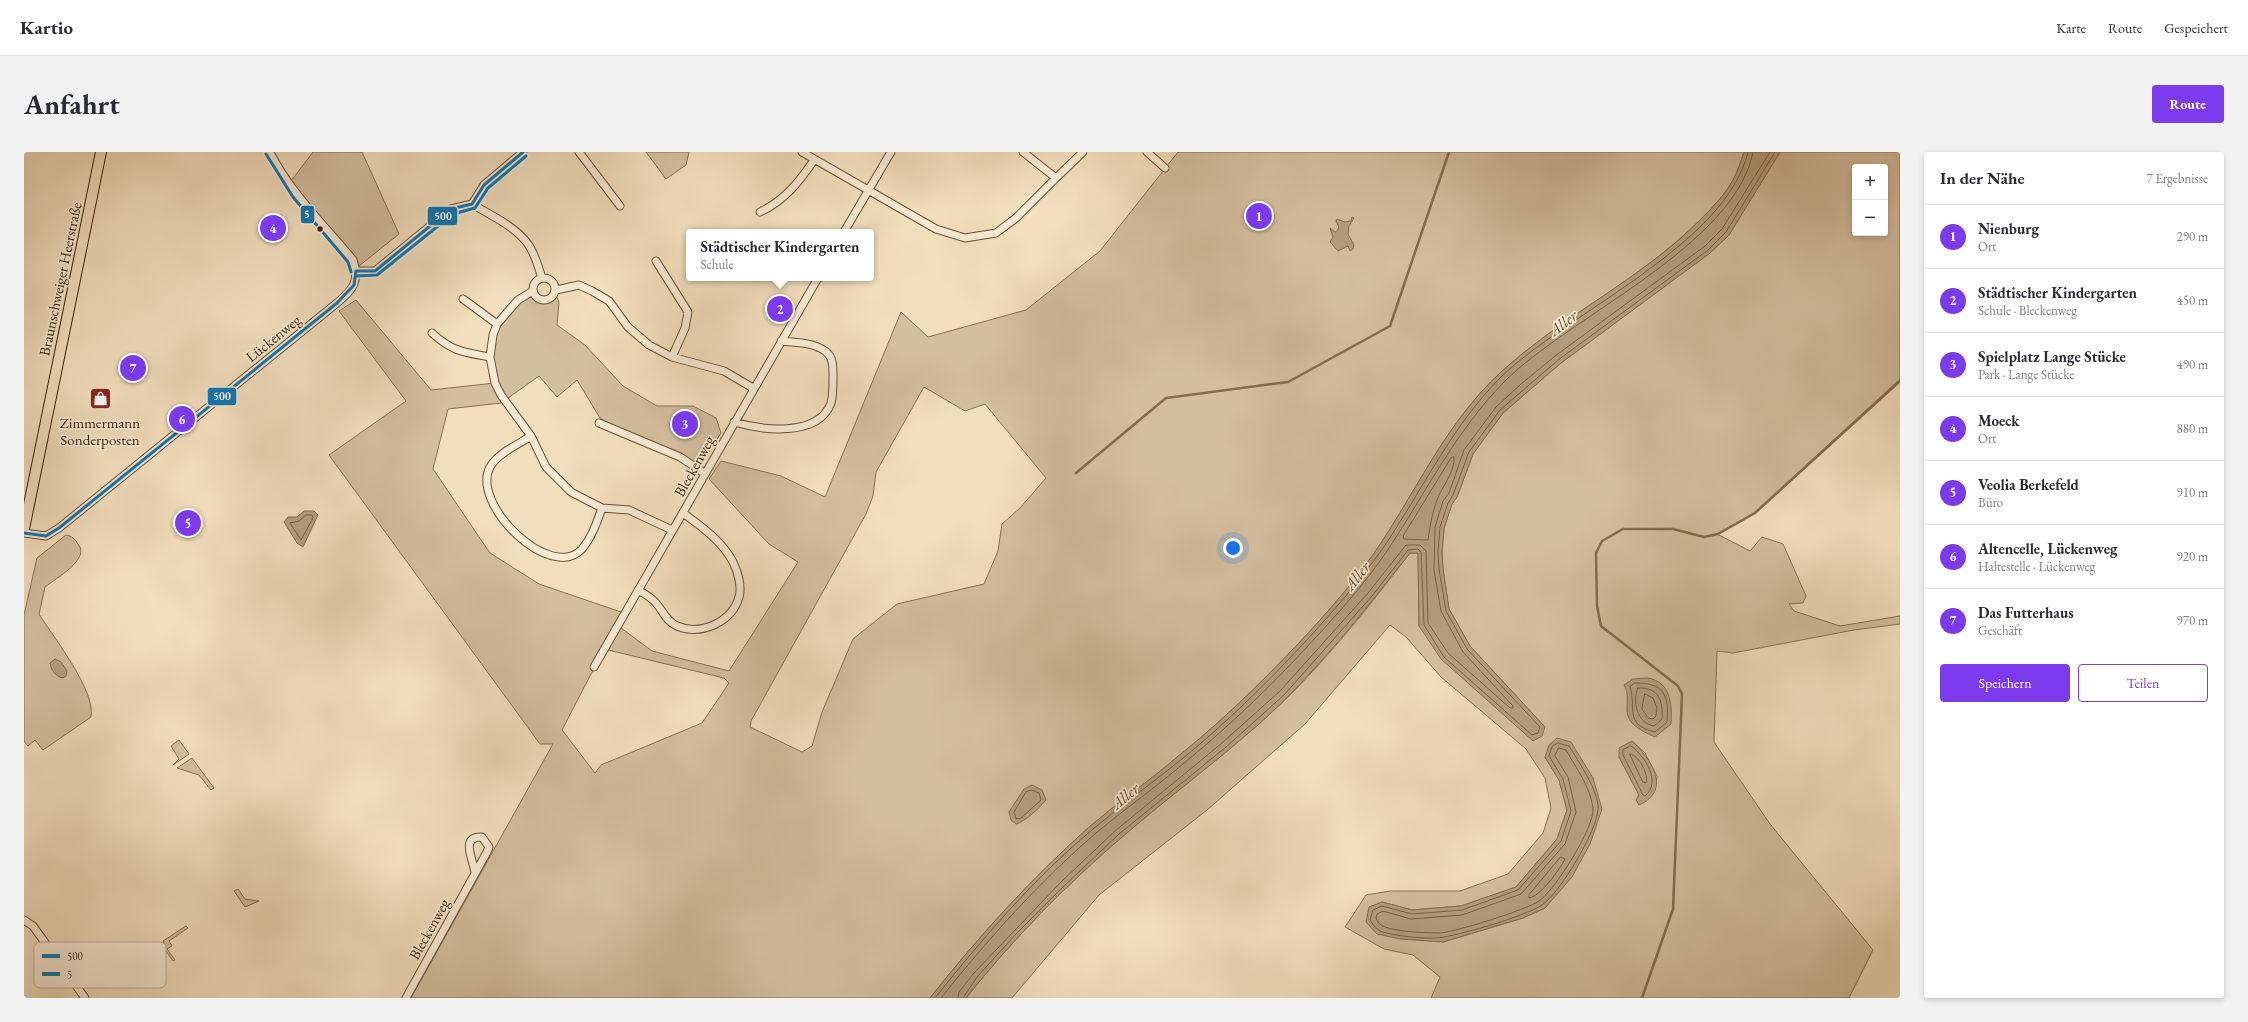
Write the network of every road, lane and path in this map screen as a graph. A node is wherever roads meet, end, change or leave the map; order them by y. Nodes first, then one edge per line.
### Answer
1 (101, 152) edge
2 (270, 152) edge
3 (522, 152) edge
4 (579, 152) edge
5 (802, 152) edge
6 (891, 152) edge
7 (1024, 152) edge
8 (1083, 152) edge
9 (1147, 152) edge
10 (814, 160) junction
11 (1165, 168) dead end
12 (1056, 178) junction
13 (870, 190) junction
14 (472, 204) junction
15 (620, 206) dead end
16 (760, 212) dead end
17 (846, 229) edge
18 (656, 261) dead end
19 (356, 271) junction
20 (542, 278) junction
21 (816, 281) edge
22 (556, 290) junction
23 (534, 291) junction
24 (464, 299) dead end
25 (497, 324) junction
26 (432, 333) dead end
27 (781, 341) junction
28 (490, 357) junction
29 (672, 357) junction
30 (753, 388) junction
31 (734, 422) junction
32 (599, 423) dead end
33 (531, 436) junction
34 (704, 473) junction
35 (602, 508) junction
36 (683, 513) junction
37 (24, 529) edge
38 (672, 530) junction
39 (24, 533) edge
40 (638, 590) junction
41 (594, 667) dead end
42 (475, 873) junction
43 (24, 920) edge
44 (44, 942) edge
45 (77, 988) edge
46 (84, 998) edge
47 (406, 998) edge

1 - 37 main road, Braunschweiger Heerstraße
2 - 19 street
3 - 14 street
4 - 15 street
5 - 10 street
6 - 13 street
7 - 12 street
8 - 12 street
9 - 11 street
10 - 13 street
10 - 16 street
12 - 13 street
13 - 17 street
14 - 19 street
14 - 20 street
18 - 29 street
19 - 39 street, Lückenweg
20 - 22 street
20 - 23 street
21 - 27 street, Bleckenweg
22 - 23 street
22 - 29 street
23 - 25 street
24 - 25 street
25 - 28 street
26 - 28 street
27 - 30 street, Bleckenweg
27 - 31 street
28 - 33 street
29 - 30 street
30 - 31 street, Bleckenweg
31 - 34 street, Bleckenweg
32 - 34 street
33 - 35 street
33 - 35 street
34 - 36 street, Bleckenweg
35 - 38 street
36 - 38 street, Bleckenweg
36 - 40 street
38 - 40 street, Bleckenweg
40 - 41 street, Bleckenweg
42 - 42 street, Bleckenweg
42 - 47 street, Bleckenweg
43 - 44 street
45 - 46 street

